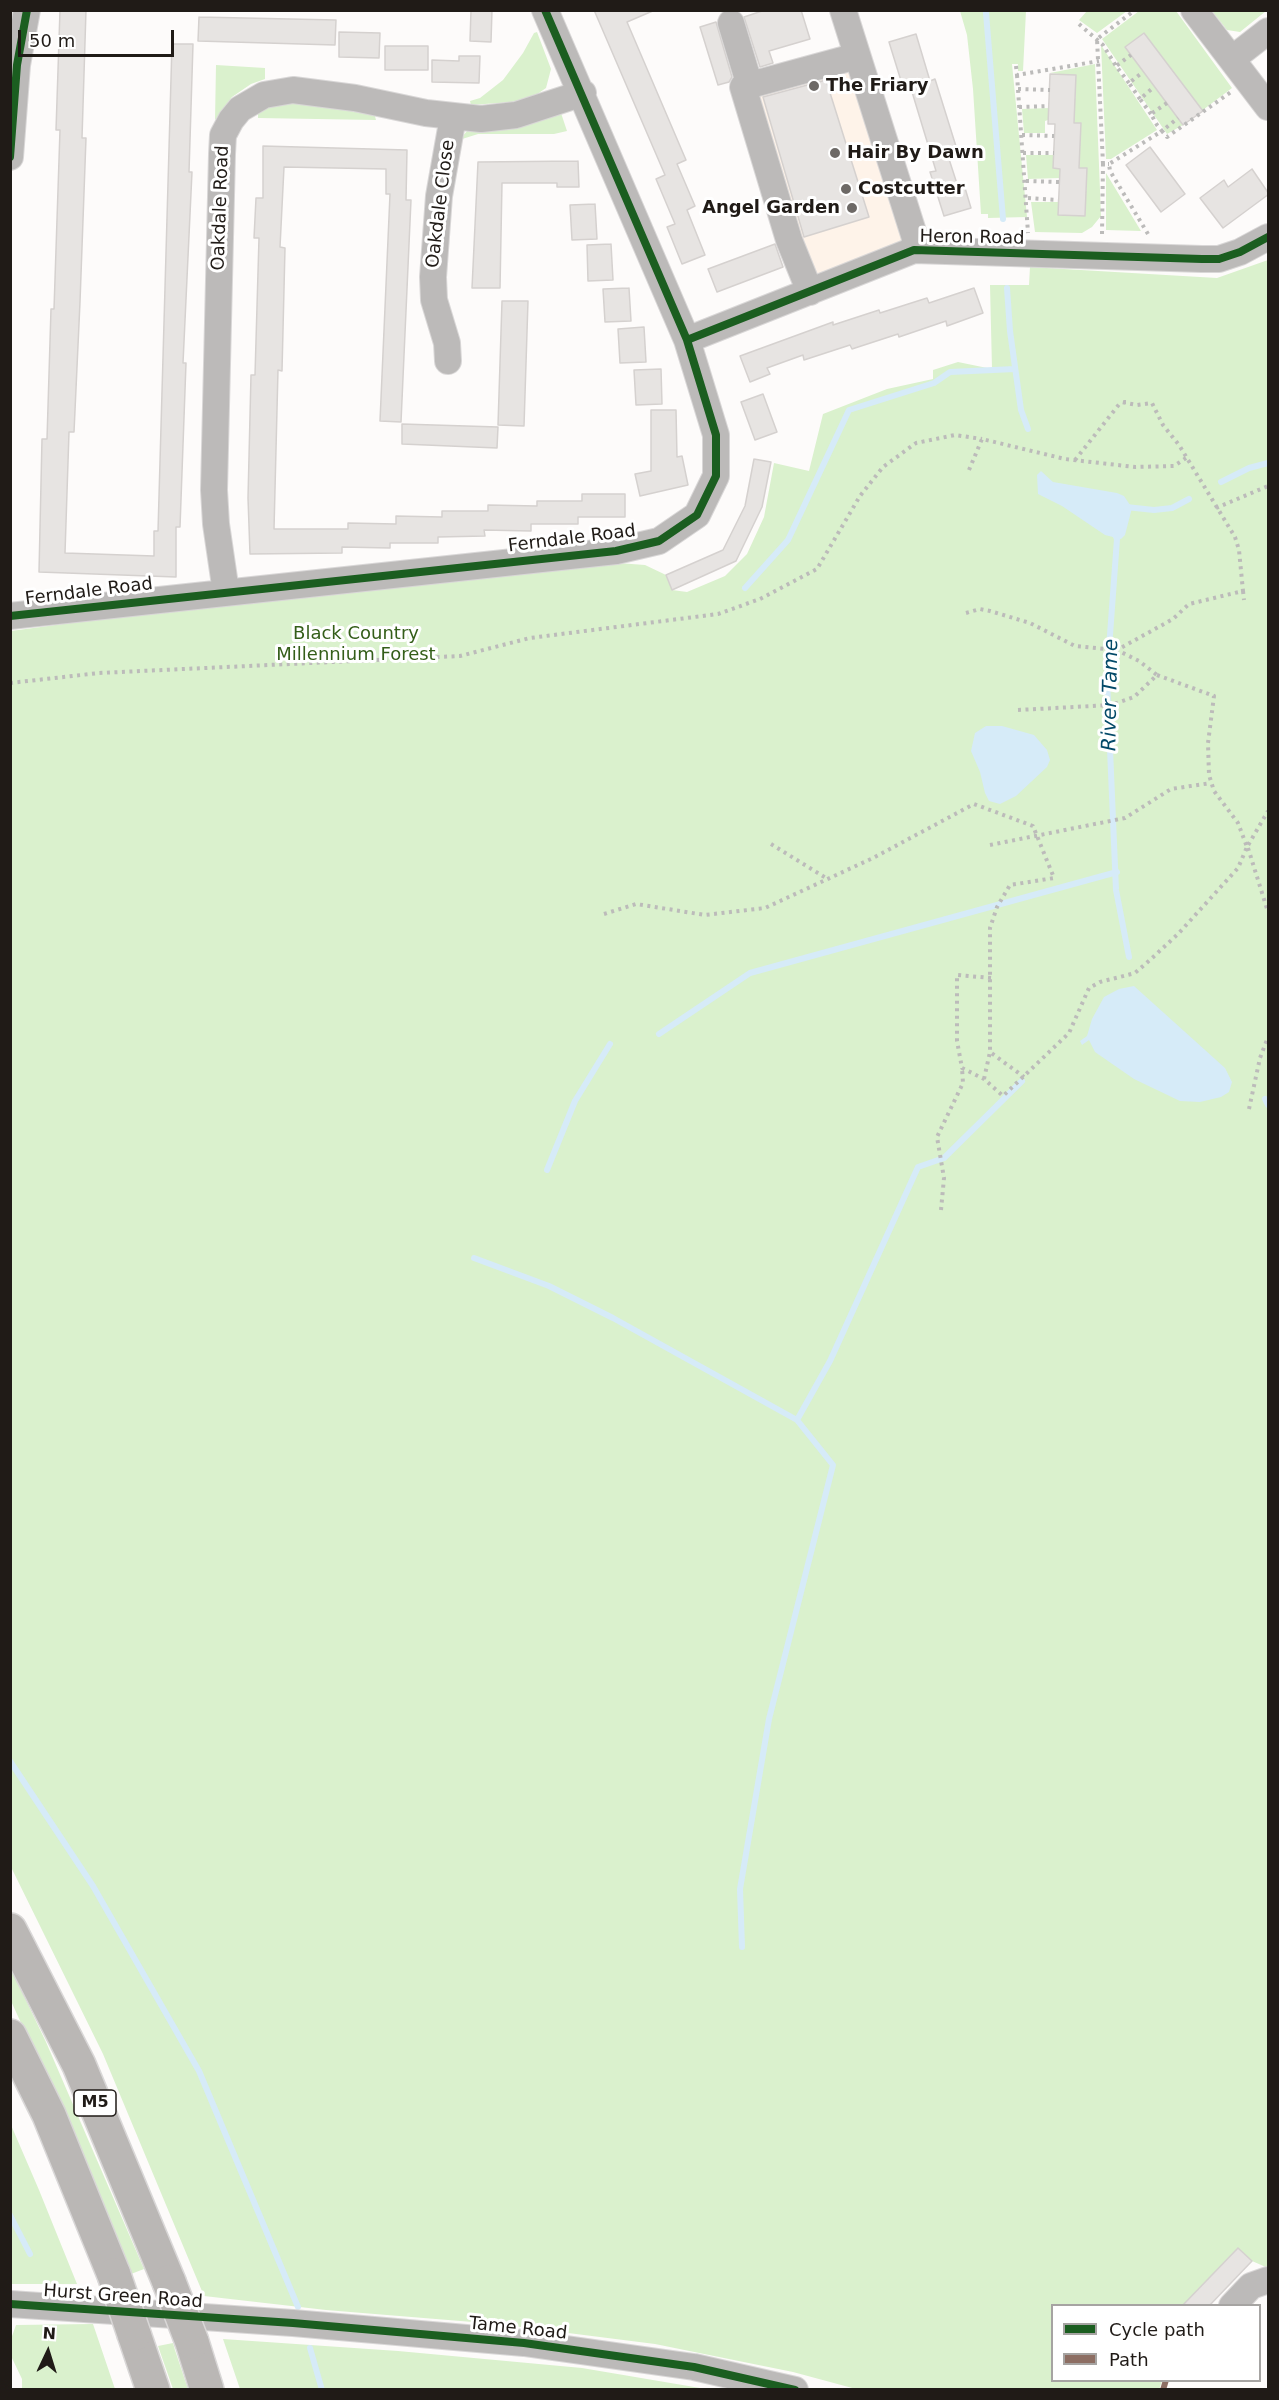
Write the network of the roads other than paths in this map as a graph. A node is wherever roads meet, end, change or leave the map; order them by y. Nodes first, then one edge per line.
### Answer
1 (27, 10) edge
2 (545, 10) edge
3 (843, 10) edge
4 (1194, 10) edge
5 (731, 23) dead end
6 (1269, 31) edge
7 (857, 56) junction
8 (1232, 60) junction
9 (750, 86) junction
10 (582, 93) junction
11 (1269, 107) edge
12 (453, 117) junction
13 (10, 157) edge
14 (1269, 237) edge
15 (914, 250) junction
16 (810, 291) junction
17 (687, 340) junction
18 (448, 361) dead end
19 (226, 592) junction
20 (11, 615) edge
21 (10, 1930) edge
22 (10, 2036) edge
23 (1269, 2280) edge
24 (10, 2304) edge
25 (1234, 2304) edge
26 (235, 2320) joint
27 (153, 2390) edge
28 (207, 2390) edge
29 (795, 2390) edge

1 - 13 street
2 - 10 street, Ferndale Road
3 - 7 street
4 - 8 street
5 - 9 street
6 - 8 street
7 - 9 street
7 - 15 street
8 - 11 street
9 - 16 street
10 - 12 street, Oakdale Road
10 - 17 street, Ferndale Road
12 - 18 street, Oakdale Close
12 - 19 street, Oakdale Road
14 - 15 street, Heron Road
15 - 16 street, Heron Road
16 - 17 street, Heron Road
17 - 19 street, Ferndale Road
19 - 20 street, Ferndale Road
21 - 28 highway, M5, bridge
22 - 27 highway, M5, bridge
23 - 25 street
24 - 26 street, Hurst Green Road
26 - 29 street, Tame Road

